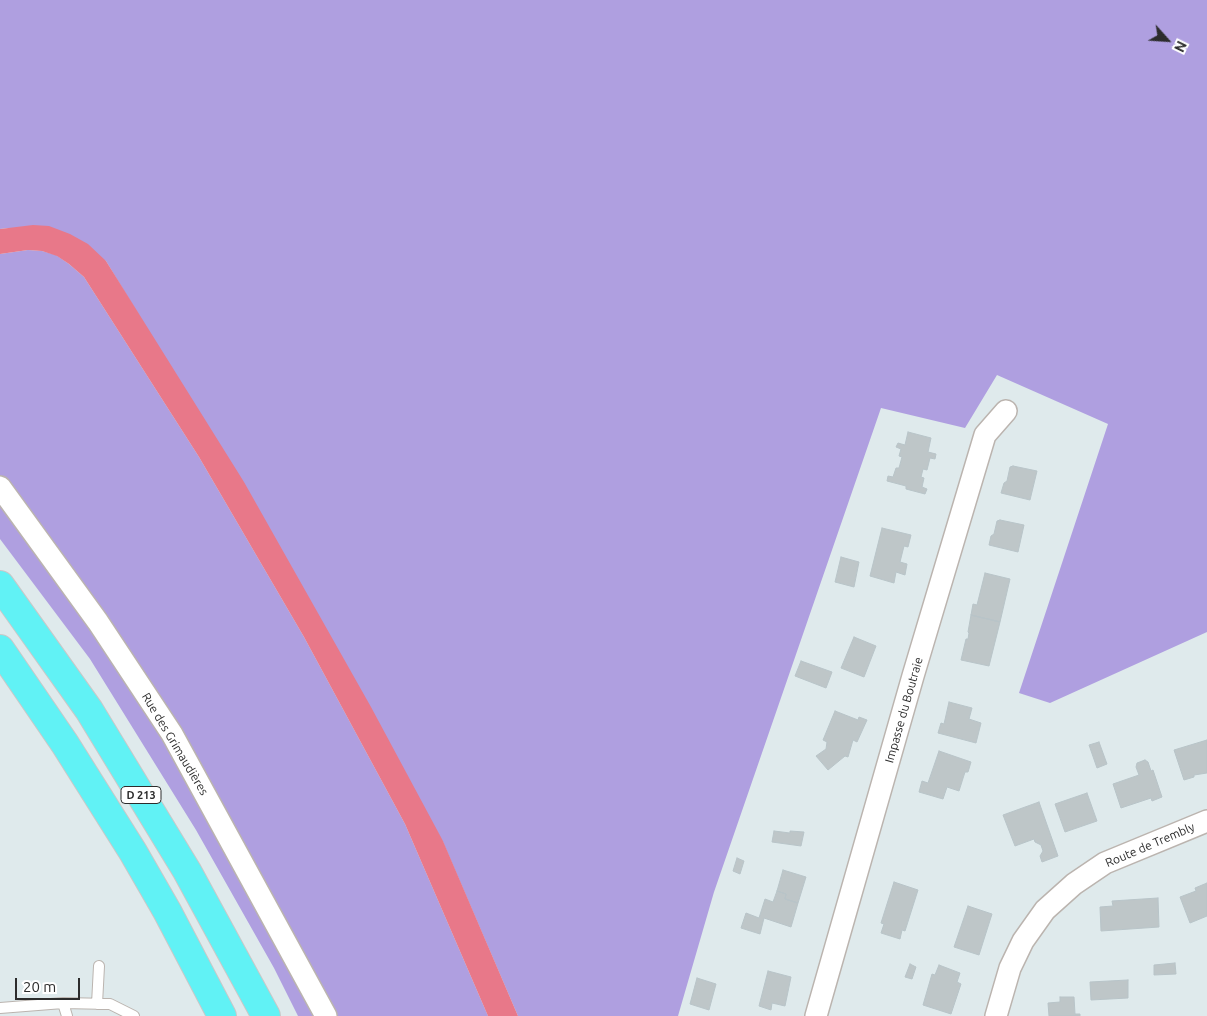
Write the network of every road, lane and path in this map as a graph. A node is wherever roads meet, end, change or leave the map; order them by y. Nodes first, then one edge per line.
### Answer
1 (1006, 411) dead end
2 (0, 487) edge
3 (0, 585) edge
4 (0, 649) edge
5 (1207, 821) edge
6 (99, 966) dead end
7 (63, 1003) junction
8 (97, 1004) junction
9 (29, 1006) junction
10 (0, 1008) edge
11 (23, 1016) edge
12 (67, 1016) edge
13 (134, 1016) edge
14 (222, 1016) edge
15 (266, 1016) edge
16 (326, 1016) edge
17 (816, 1016) edge
18 (996, 1016) edge

1 - 17 street, Impasse du Boutraie
2 - 16 street, Rue des Grimaudières
3 - 15 highway, D 213
4 - 14 highway, D 213
5 - 18 street, Route de Trembly
6 - 8 lane
7 - 8 lane
7 - 9 lane
7 - 12 lane
8 - 13 lane
9 - 10 lane
9 - 11 lane

